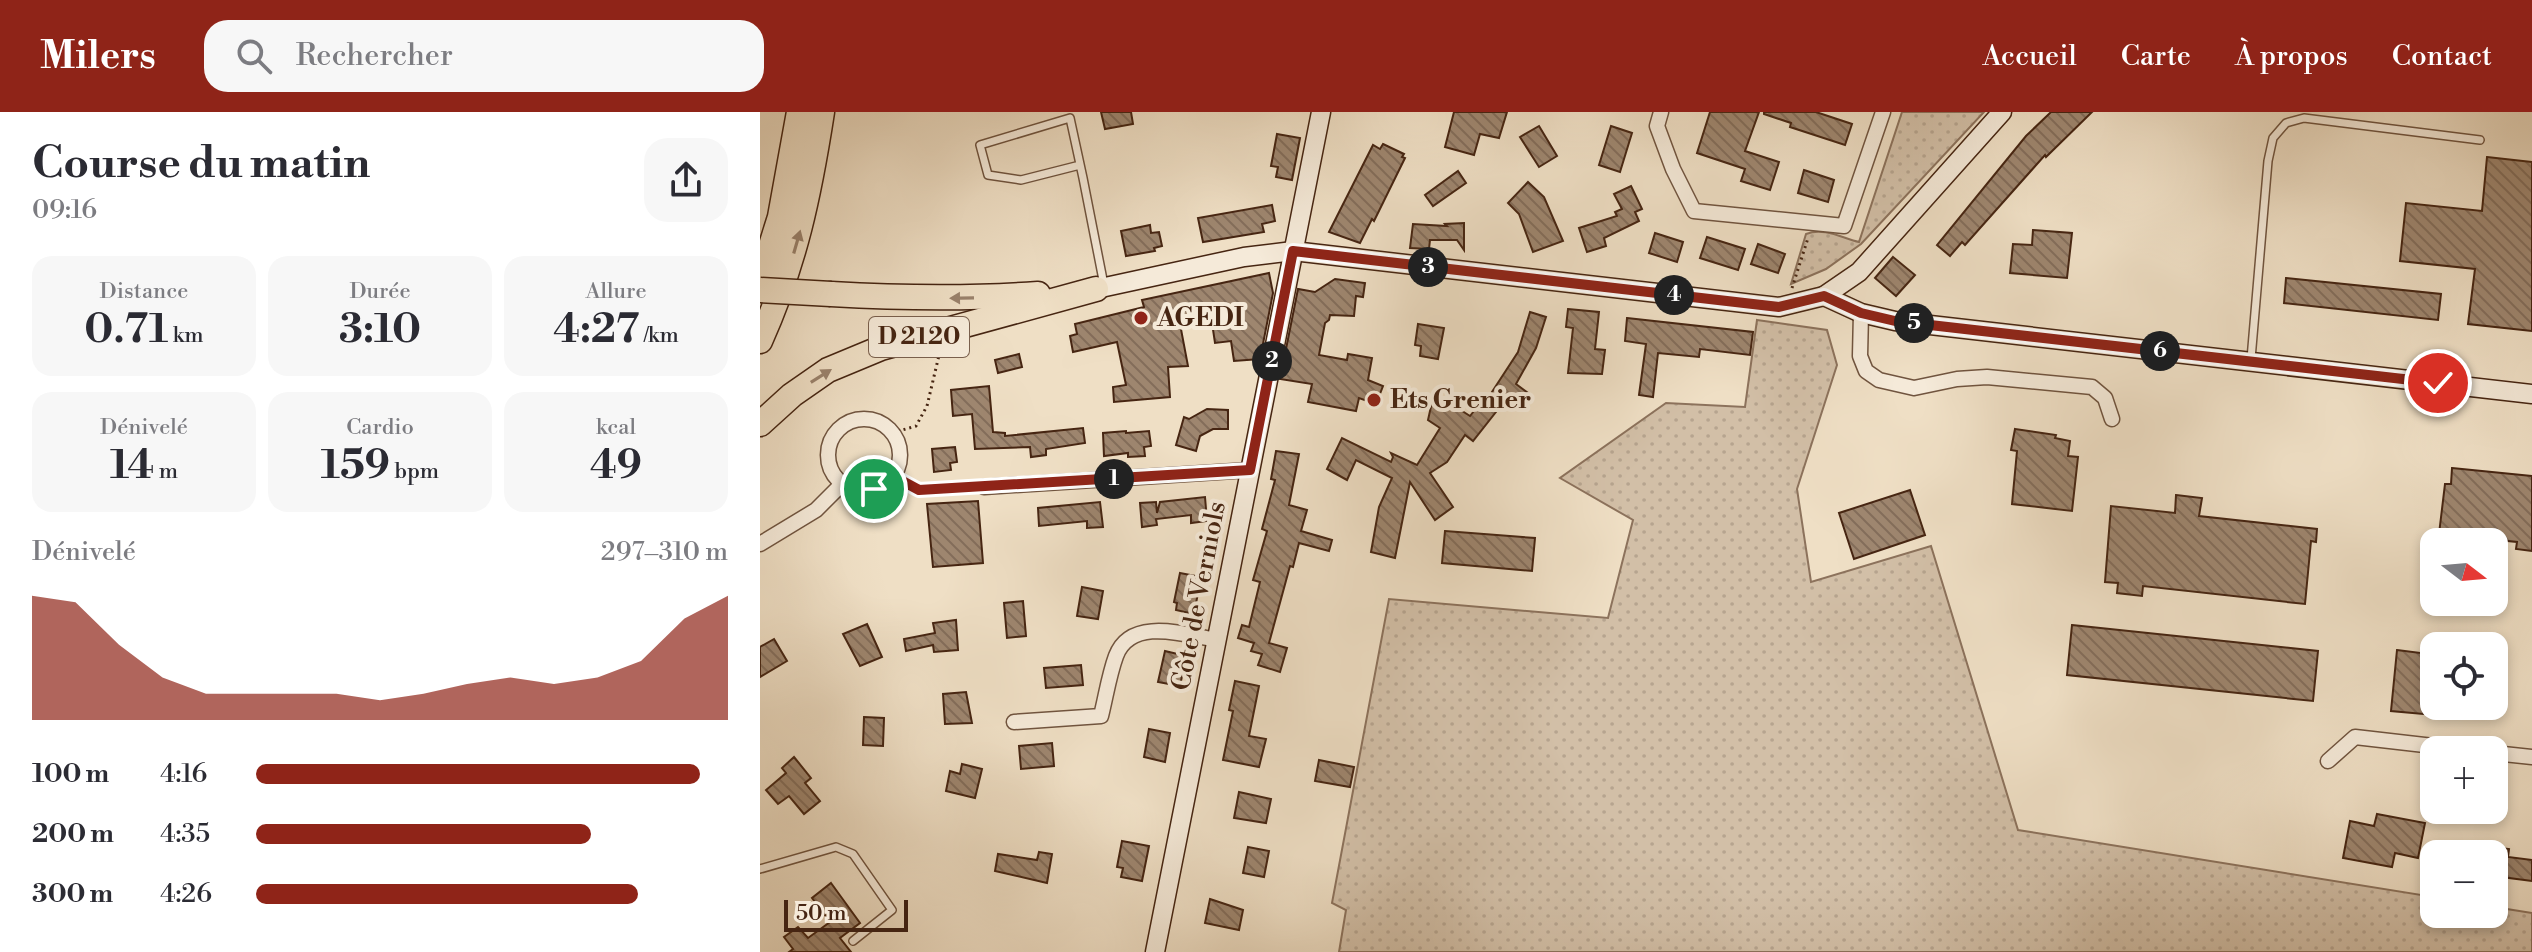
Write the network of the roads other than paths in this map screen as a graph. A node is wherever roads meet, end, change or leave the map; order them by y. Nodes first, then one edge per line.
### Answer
1 (799, 112) edge
2 (822, 112) edge
3 (1321, 112) edge
4 (1661, 112) edge
5 (1883, 112) edge
6 (2002, 112) edge
7 (2480, 140) dead end
8 (1080, 165) junction
9 (1293, 251) junction
10 (760, 281) edge
11 (1100, 288) junction
12 (760, 290) edge
13 (1824, 296) junction
14 (1861, 313) junction
15 (760, 341) edge
16 (2251, 362) junction
17 (2532, 394) edge
18 (2112, 419) dead end
19 (760, 424) edge
20 (1250, 470) junction
21 (842, 484) junction
22 (984, 487) road end
23 (760, 544) edge
24 (1217, 640) junction
25 (1014, 722) dead end
26 (2420, 744) edge
27 (2508, 754) edge
28 (2532, 757) edge
29 (2328, 761) dead end
30 (760, 869) edge
31 (853, 941) dead end
32 (1155, 952) edge

1 - 10 highway
15 -> 2 highway
3 - 9 street, Côte de Verniols
4 - 5 street
6 - 13 street
7 - 16 lane
8 - 8 lane
8 - 11 lane
9 - 11 street, D 2120
9 - 13 street
9 - 20 street, Côte de Verniols
11 -> 12 highway, D 2120, bridge
19 -> 11 highway, D 2120
13 - 14 street
14 - 16 street
14 - 18 street
16 - 17 street
20 - 22 street
20 - 24 street, Côte de Verniols
21 - 21 street
21 - 23 street
24 - 25 street
24 - 32 street, Côte de Verniols
26 - 29 street
27 - 28 street
30 - 31 lane

